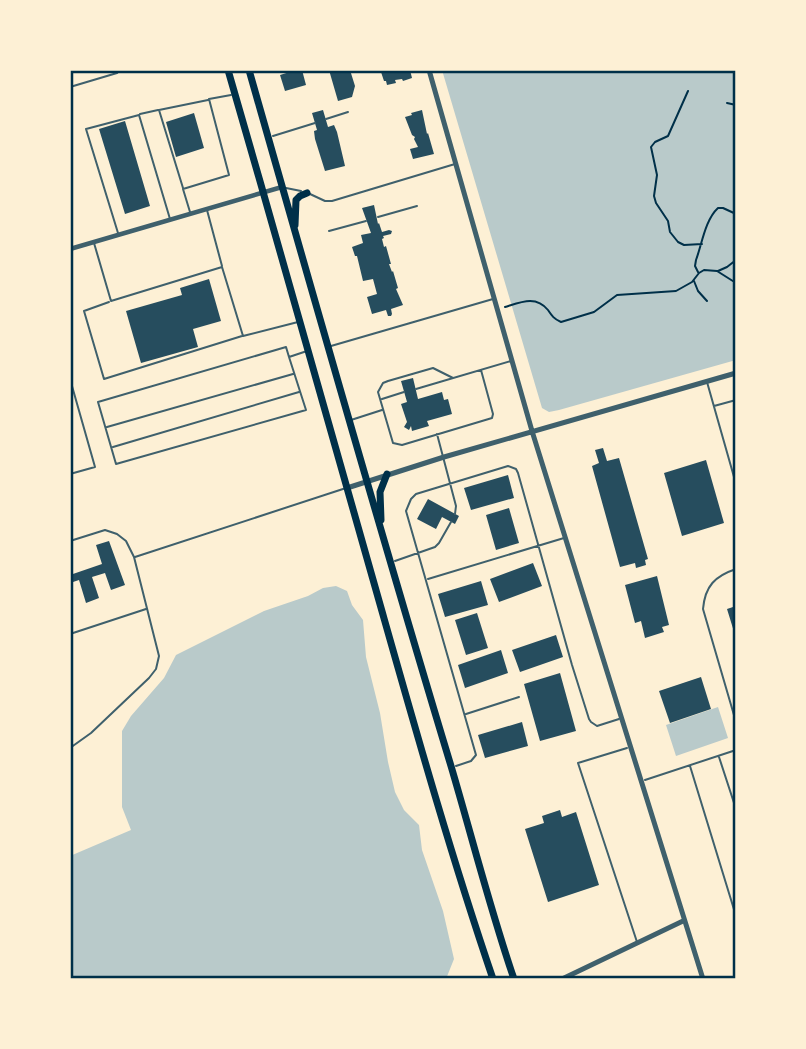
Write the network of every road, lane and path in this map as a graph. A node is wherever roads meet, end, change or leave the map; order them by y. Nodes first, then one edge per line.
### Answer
1 (120, 70) edge
2 (228, 70) edge
3 (249, 70) edge
4 (429, 70) edge
5 (70, 87) edge
6 (688, 91) dead end
7 (235, 94) junction
8 (209, 99) junction
9 (727, 103) dead end
10 (736, 105) edge
11 (159, 110) junction
12 (348, 112) dead end
13 (139, 115) junction
14 (326, 119) dead end
15 (315, 123) dead end
16 (268, 138) junction
17 (456, 164) junction
18 (282, 187) junction
19 (183, 189) junction
20 (264, 193) junction
21 (307, 193) junction
22 (417, 206) dead end
23 (207, 209) junction
24 (191, 214) junction
25 (736, 215) edge
26 (378, 217) dead end
27 (171, 220) junction
28 (366, 220) dead end
29 (330, 231) dead end
30 (295, 233) junction
31 (118, 235) junction
32 (94, 242) junction
33 (702, 244) junction
34 (70, 249) edge
35 (736, 260) edge
36 (222, 267) junction
37 (717, 271) junction
38 (699, 273) junction
39 (694, 280) junction
40 (736, 283) edge
41 (494, 299) junction
42 (707, 301) dead end
43 (111, 302) junction
44 (498, 310) junction
45 (299, 322) junction
46 (243, 336) junction
47 (327, 347) junction
48 (308, 350) junction
49 (289, 357) junction
50 (512, 361) junction
51 (481, 370) junction
52 (736, 373) edge
53 (295, 374) junction
54 (453, 378) junction
55 (70, 379) edge
56 (707, 381) junction
57 (416, 389) dead end
58 (300, 392) junction
59 (404, 392) dead end
60 (380, 399) junction
61 (736, 400) edge
62 (714, 406) junction
63 (383, 409) junction
64 (349, 421) junction
65 (106, 428) junction
66 (532, 431) junction
67 (438, 435) junction
68 (111, 447) junction
69 (444, 457) junction
70 (70, 474) edge
71 (387, 474) junction
72 (366, 481) junction
73 (451, 484) junction
74 (736, 484) edge
75 (347, 488) junction
76 (455, 514) dead end
77 (451, 522) dead end
78 (382, 535) junction
79 (565, 537) junction
80 (70, 541) edge
81 (538, 546) junction
82 (419, 554) junction
83 (134, 557) junction
84 (390, 563) junction
85 (736, 569) edge
86 (426, 579) junction
87 (148, 608) junction
88 (70, 633) edge
89 (70, 653) edge
90 (519, 697) dead end
91 (464, 714) junction
92 (621, 719) junction
93 (736, 722) edge
94 (630, 747) junction
95 (70, 748) edge
96 (736, 752) edge
97 (719, 757) junction
98 (690, 766) junction
99 (452, 768) junction
100 (640, 781) junction
101 (736, 809) edge
102 (736, 916) edge
103 (683, 920) junction
104 (637, 943) junction
105 (491, 977) edge
106 (513, 979) edge
107 (562, 979) edge
108 (703, 979) edge

1 - 5 lane
2 - 7 highway
3 - 16 highway
4 - 17 street
6 - 33 path
7 - 8 lane
7 - 20 highway
8 - 11 lane
8 - 19 lane
9 - 10 path
11 - 13 lane
11 - 19 lane
12 - 14 lane
13 - 27 lane
13 - 31 lane
15 - 16 lane
16 - 18 highway
17 - 21 lane
17 - 41 street
18 - 20 street
18 - 21 lane
18 - 30 highway
19 - 24 lane
20 - 23 street
20 - 45 highway
21 - 30 highway
22 - 26 lane
23 - 24 street
23 - 36 lane
24 - 27 street
25 - 33 path
27 - 31 street
28 - 29 lane
30 - 47 highway
31 - 32 street
32 - 34 street
32 - 43 lane
33 - 38 path
35 - 37 path
36 - 43 lane
36 - 46 lane
37 - 38 path
37 - 40 path
38 - 39 path
39 - 42 path
39 - 44 path
41 - 44 street
41 - 47 lane
43 - 46 lane
44 - 50 street
45 - 46 lane
45 - 48 highway
47 - 64 highway
48 - 49 lane
48 - 75 highway
49 - 53 lane
49 - 65 lane
50 - 51 lane
50 - 66 street
51 - 54 lane
51 - 67 lane
52 - 56 street
53 - 58 lane
53 - 65 lane
54 - 57 lane
54 - 60 lane
55 - 70 lane
56 - 62 lane
56 - 66 street
58 - 68 lane
58 - 68 lane
59 - 60 lane
60 - 63 lane
61 - 62 lane
62 - 74 lane
63 - 64 lane
63 - 67 lane
64 - 72 highway
65 - 68 lane
66 - 69 street
66 - 79 street
67 - 69 lane
69 - 71 street
69 - 73 lane
71 - 72 street
71 - 78 highway
72 - 75 street
72 - 78 highway
73 - 76 lane
73 - 81 lane
73 - 82 lane
75 - 83 lane
75 - 105 highway
77 - 82 lane
78 - 84 highway
79 - 81 lane
79 - 92 street
80 - 83 lane
81 - 86 lane
81 - 92 lane
82 - 84 lane
82 - 86 lane
83 - 87 lane
84 - 99 highway
85 - 93 lane
86 - 91 lane
87 - 88 lane
87 - 95 lane
88 - 89 lane
90 - 91 lane
91 - 99 lane
92 - 94 street
94 - 100 street
94 - 104 lane
96 - 97 lane
97 - 98 lane
97 - 101 lane
98 - 100 lane
98 - 102 lane
99 - 106 highway
100 - 103 street
103 - 104 street
103 - 108 street
104 - 107 street

